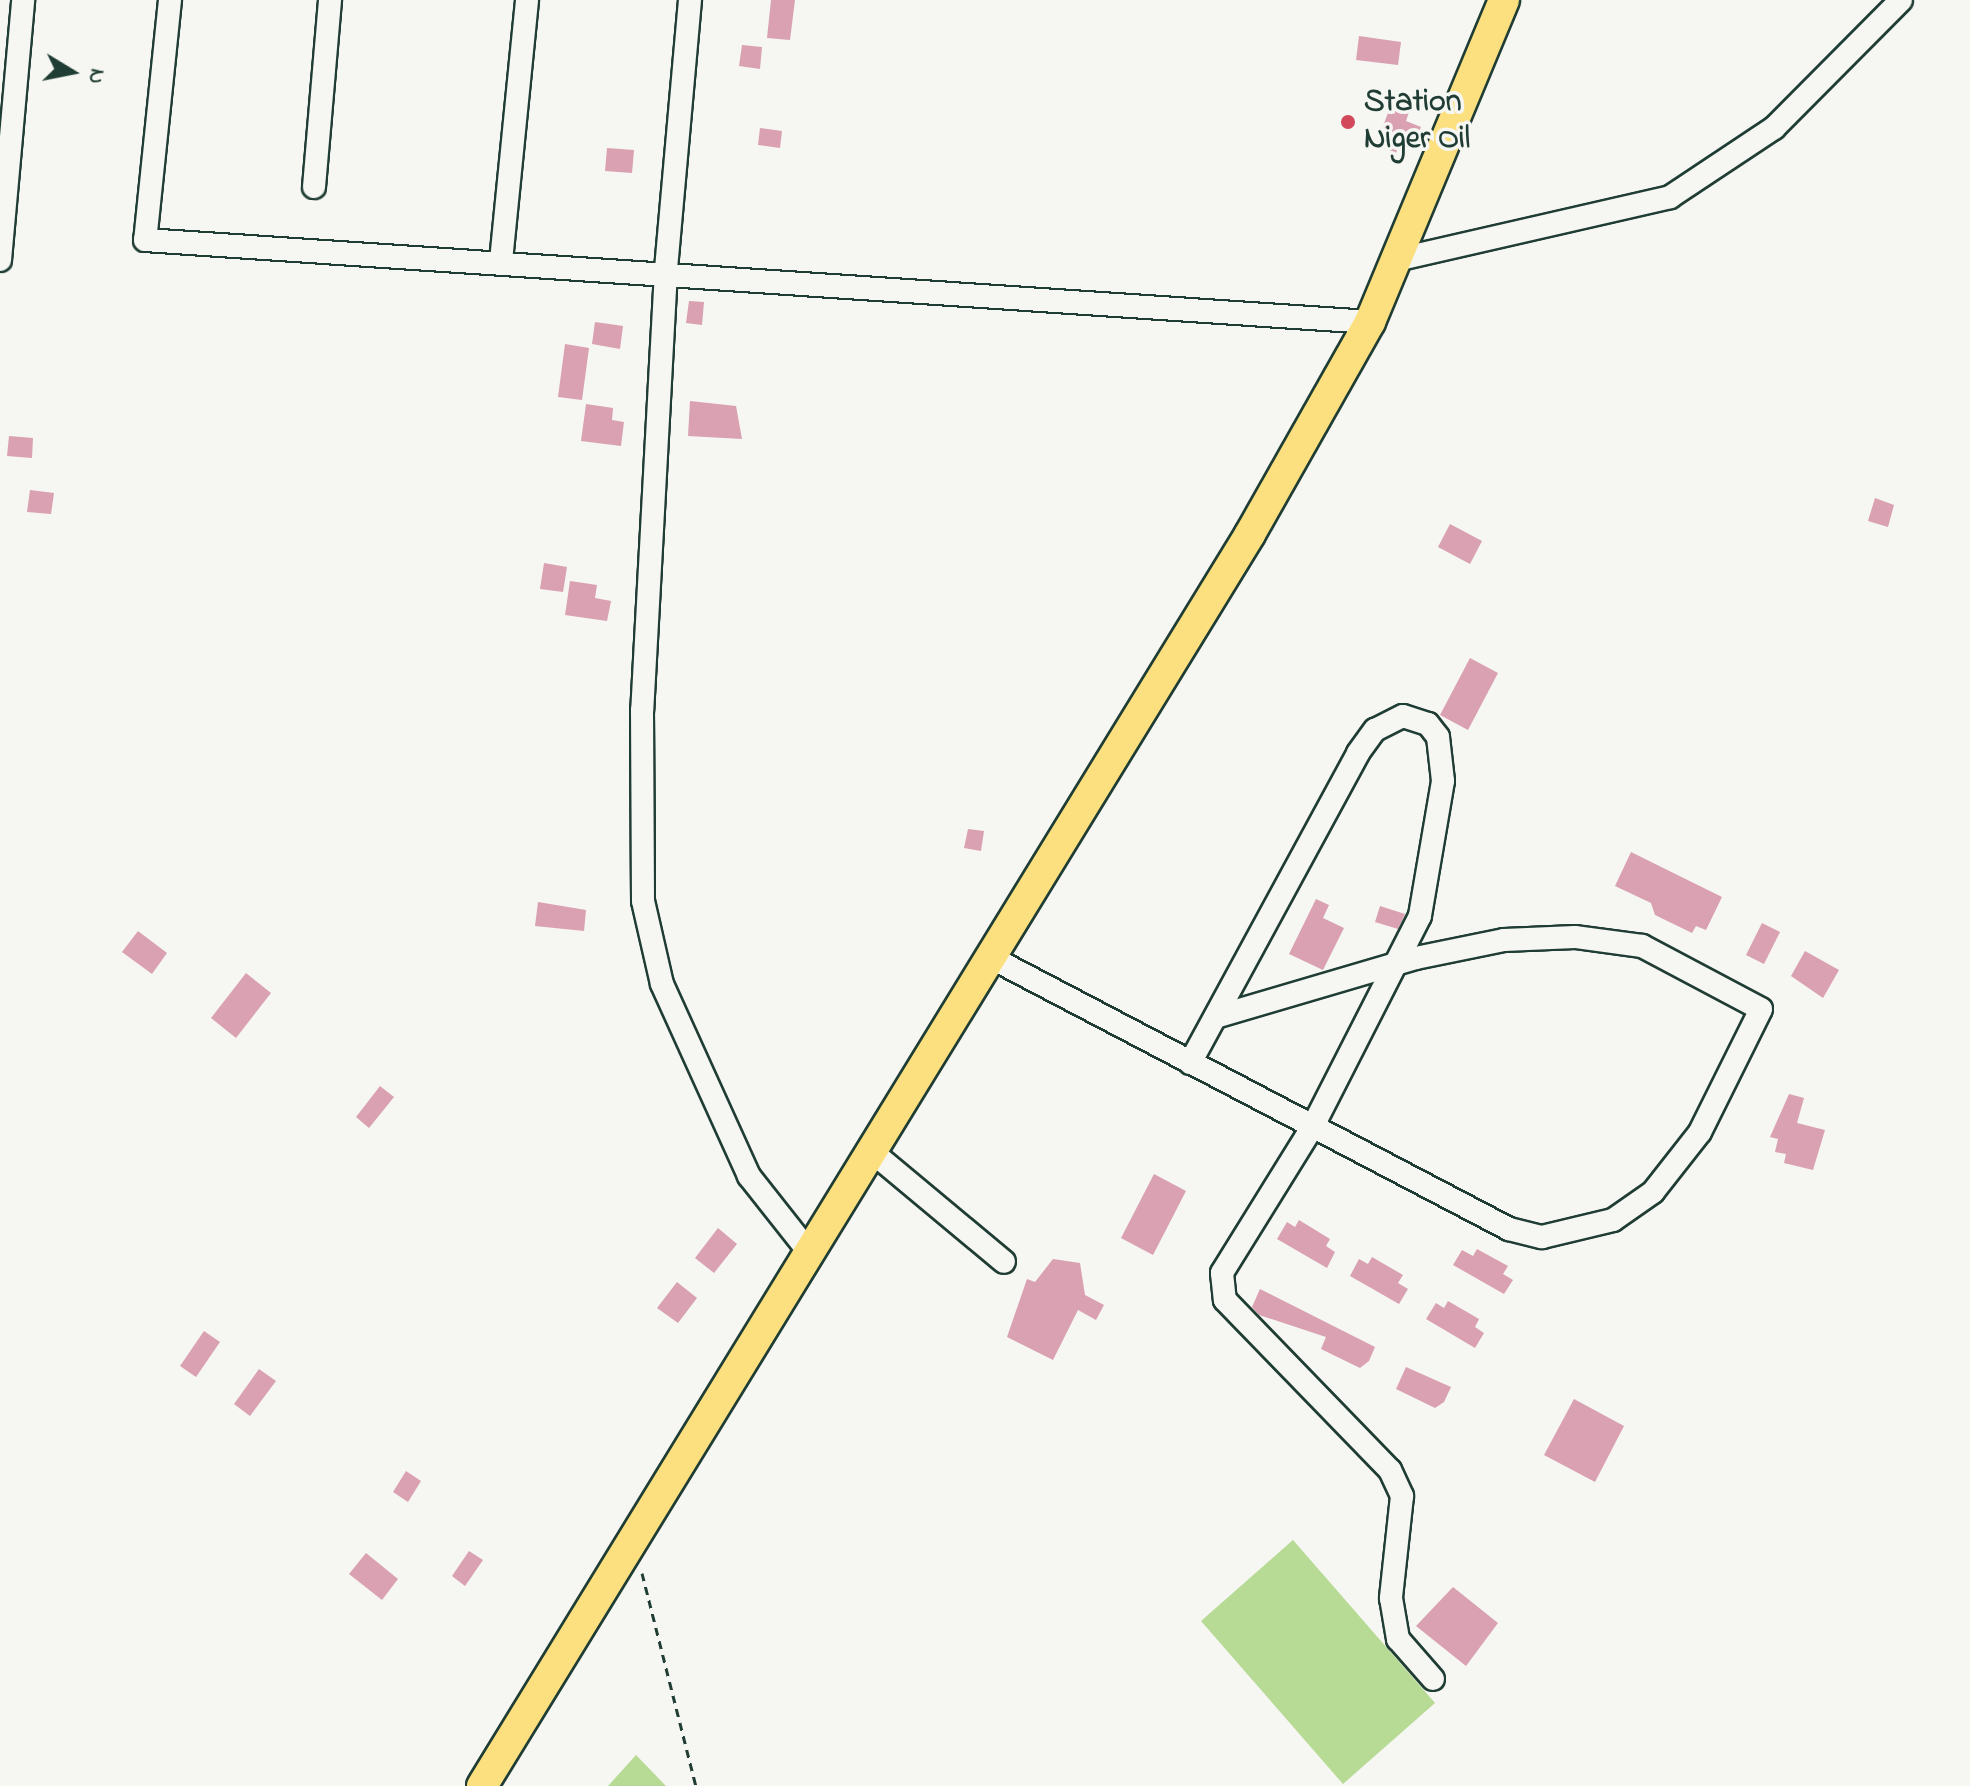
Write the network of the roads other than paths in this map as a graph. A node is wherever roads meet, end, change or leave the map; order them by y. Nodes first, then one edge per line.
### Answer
1 (23, 0) edge
2 (170, 0) edge
3 (330, 0) edge
4 (527, 0) edge
5 (690, 0) edge
6 (1504, 0) edge
7 (1901, 0) edge
8 (314, 187) dead end
9 (1400, 259) junction
10 (0, 260) edge
11 (501, 261) junction
12 (666, 271) junction
13 (1370, 322) junction
14 (990, 957) junction
15 (1395, 965) junction
16 (1215, 1017) junction
17 (1190, 1063) junction
18 (1313, 1126) junction
19 (871, 1151) junction
20 (809, 1252) junction
21 (1004, 1262) dead end
22 (1433, 1679) dead end
23 (482, 1786) edge

1 - 10 street
2 - 11 street
3 - 8 street
4 - 11 street
5 - 12 street
6 - 9 highway
7 - 9 street
9 - 13 highway
11 - 12 street
12 - 13 street
12 - 20 street
13 - 14 highway
14 - 17 street
14 - 19 highway
15 - 16 street
15 - 16 street
15 - 18 street
15 - 18 street
16 - 17 street
17 - 18 street
18 - 22 street
19 - 20 highway
19 - 21 street
20 - 23 highway

